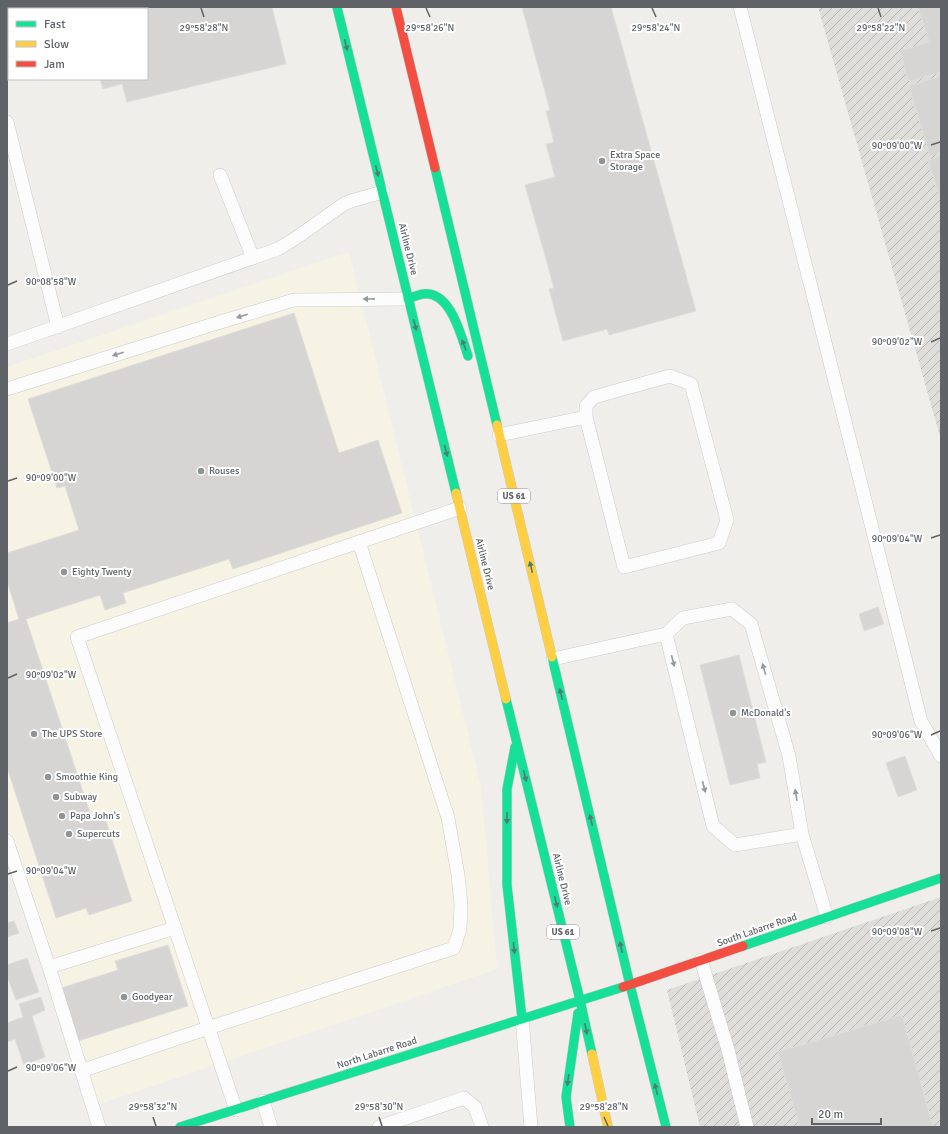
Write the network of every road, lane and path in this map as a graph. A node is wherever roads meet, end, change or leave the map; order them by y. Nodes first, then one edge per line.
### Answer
1 (337, 7) edge
2 (396, 7) edge
3 (740, 7) edge
4 (7, 122) edge
5 (220, 175) dead end
6 (383, 192) junction
7 (253, 258) junction
8 (408, 299) junction
9 (58, 327) junction
10 (7, 344) edge
11 (472, 367) dead end
12 (478, 381) dead end
13 (7, 389) edge
14 (586, 416) junction
15 (501, 441) junction
16 (460, 508) junction
17 (359, 542) junction
18 (666, 634) junction
19 (553, 659) junction
20 (516, 738) junction
21 (941, 756) edge
22 (802, 834) junction
23 (7, 841) edge
24 (941, 878) edge
25 (827, 917) junction
26 (175, 928) junction
27 (701, 960) junction
28 (48, 967) junction
29 (630, 985) junction
30 (580, 1000) junction
31 (522, 1018) junction
32 (208, 1028) junction
33 (81, 1072) junction
34 (263, 1101) junction
35 (236, 1110) junction
36 (99, 1127) edge
37 (180, 1127) edge
38 (272, 1127) edge
39 (379, 1127) edge
40 (482, 1127) edge
41 (531, 1127) edge
42 (570, 1127) edge
43 (608, 1127) edge
44 (666, 1127) edge
45 (747, 1127) edge

1 -> 6 main road, Airline Drive / US 61
2 - 15 main road, US 61
3 - 21 lane
4 - 9 lane
5 - 7 lane
6 - 7 lane
6 - 8 main road, Airline Drive / US 61
7 - 9 lane
11 -> 8 main road
8 -> 13 lane
8 -> 16 main road, Airline Drive / US 61
9 - 10 lane
12 - 15 main road
14 - 14 lane
14 - 15 lane
19 -> 15 main road, US 61
16 - 17 lane
16 - 20 main road, Airline Drive / US 61
17 - 26 lane
17 - 32 lane
18 - 19 lane
18 -> 22 lane
22 -> 18 lane
29 -> 19 main road, US 61
20 -> 30 main road, Airline Drive / US 61
20 -> 31 main road
22 - 25 lane
23 - 28 lane
24 - 25 main road, South Labarre Road
25 - 27 main road, South Labarre Road
26 - 28 lane
26 - 32 lane
27 - 29 main road, South Labarre Road
27 - 45 lane
28 - 33 lane
29 - 30 main road, South Labarre Road
44 -> 29 main road, US 61
30 - 31 main road, North Labarre Road
30 -> 42 main road
30 -> 43 main road, Airline Drive / US 61
31 - 34 main road, North Labarre Road
31 - 41 lane
32 - 33 lane
32 - 35 lane
33 - 36 lane
34 - 35 main road, North Labarre Road
34 - 38 lane
35 - 37 main road, North Labarre Road
39 - 40 lane

